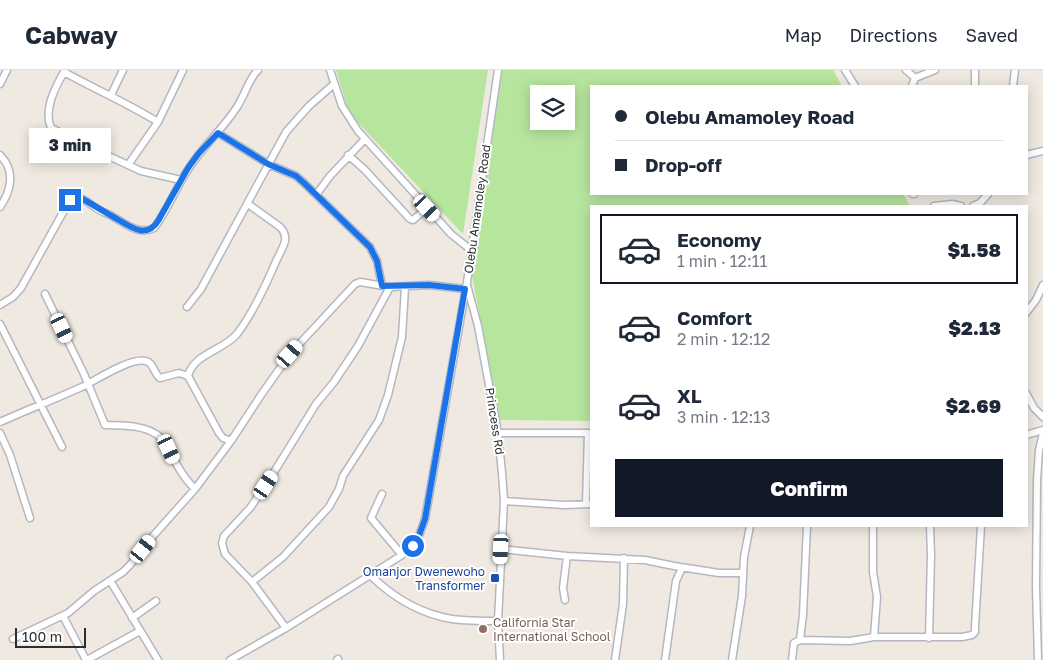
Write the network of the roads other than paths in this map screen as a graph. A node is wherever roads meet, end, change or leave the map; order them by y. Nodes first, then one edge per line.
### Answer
1 (7, 70) edge
2 (123, 70) edge
3 (183, 70) edge
4 (258, 70) edge
5 (330, 70) edge
6 (498, 70) edge
7 (845, 70) edge
8 (906, 70) edge
9 (935, 70) edge
10 (975, 70) edge
11 (1014, 70) edge
12 (65, 71) edge
13 (915, 78) junction
14 (0, 84) edge
15 (334, 84) junction
16 (853, 85) edge
17 (912, 85) edge
18 (975, 85) edge
19 (1013, 85) edge
20 (111, 95) junction
21 (158, 122) junction
22 (218, 133) junction
23 (365, 139) junction
24 (1043, 151) edge
25 (0, 155) edge
26 (1028, 155) edge
27 (348, 156) junction
28 (268, 164) junction
29 (128, 165) junction
30 (181, 180) junction
31 (316, 195) junction
32 (987, 195) edge
33 (248, 204) junction
34 (940, 205) edge
35 (954, 205) edge
36 (975, 205) edge
37 (0, 207) edge
38 (427, 208) junction
39 (472, 250) junction
40 (467, 282) junction
41 (1043, 285) edge
42 (382, 286) junction
43 (390, 287) junction
44 (405, 287) junction
45 (465, 289) junction
46 (45, 294) dead end
47 (0, 305) edge
48 (187, 307) dead end
49 (1028, 310) edge
50 (0, 324) edge
51 (188, 376) junction
52 (88, 384) junction
53 (1028, 397) edge
54 (40, 405) junction
55 (1043, 417) edge
56 (0, 422) edge
57 (1043, 432) edge
58 (0, 433) edge
59 (498, 433) junction
60 (590, 433) edge
61 (1028, 435) edge
62 (231, 442) junction
63 (62, 447) dead end
64 (195, 489) junction
65 (382, 494) dead end
66 (504, 501) junction
67 (588, 504) edge
68 (30, 518) dead end
69 (750, 527) edge
70 (807, 527) edge
71 (873, 527) edge
72 (930, 527) edge
73 (981, 527) edge
74 (501, 549) junction
75 (402, 555) junction
76 (568, 556) junction
77 (624, 558) junction
78 (682, 568) junction
79 (743, 573) junction
80 (370, 576) junction
81 (111, 582) junction
82 (252, 582) junction
83 (565, 600) dead end
84 (156, 601) dead end
85 (63, 616) junction
86 (132, 618) junction
87 (498, 621) junction
88 (286, 628) junction
89 (140, 631) junction
90 (874, 637) junction
91 (929, 638) junction
92 (13, 639) dead end
93 (1040, 639) edge
94 (800, 640) junction
95 (87, 660) edge
96 (158, 660) edge
97 (230, 660) edge
98 (500, 660) edge
99 (615, 660) edge
100 (665, 660) edge
101 (732, 660) edge
102 (792, 660) edge
103 (1038, 660) edge

1 - 14 street
2 - 20 street
3 - 21 street
4 - 22 street
5 - 15 street
6 - 39 street, Olebu Amamoley Road
7 - 16 street
8 - 13 street
9 - 13 street
10 - 18 street
11 - 19 street
12 - 20 street
12 - 29 street
13 - 17 street
15 - 23 street
15 - 28 street
20 - 21 street
21 - 29 street
22 - 28 street
22 - 30 street
23 - 27 street
23 - 38 street
24 - 26 street
25 - 37 street
27 - 31 street
27 - 38 street
28 - 31 street
28 - 33 street
29 - 30 street
30 - 47 street
31 - 42 street
32 - 36 street
33 - 48 street
33 - 51 street
34 - 35 street
38 - 39 street
39 - 40 street, Olebu Amamoley Road
40 - 45 street, Olebu Amamoley Road
40 - 59 street, Princess Rd
41 - 49 street
42 - 43 street
42 - 62 street
43 - 44 street
43 - 82 street
44 - 45 street
44 - 82 street
45 - 75 street, Olebu Amamoley Road
46 - 52 street
50 - 54 street
51 - 52 street
51 - 62 street
52 - 54 street
52 - 64 street
53 - 55 street
54 - 56 street
54 - 63 street
57 - 61 street
57 - 93 street
58 - 68 street
59 - 60 street
59 - 66 street, Princess Rd
60 - 67 street
62 - 64 street
64 - 81 street
65 - 75 street
66 - 67 street
66 - 74 street, Princess Rd
69 - 79 street
70 - 94 street
71 - 90 street
72 - 91 street
73 - 91 street
74 - 76 street
74 - 87 street, Princess Rd
75 - 80 street, Olebu Amamoley Road
76 - 77 street
76 - 83 street
77 - 78 street
77 - 99 street
78 - 79 street
78 - 100 street
79 - 101 street
80 - 87 street
80 - 88 street, Olebu Amamoley Road
81 - 85 street
81 - 86 street
82 - 88 street
84 - 86 street
85 - 92 street
85 - 95 street
86 - 89 street
87 - 98 street, Princess Rd
88 - 97 street, Olebu Amamoley Road
89 - 95 street
89 - 96 street
90 - 91 street
90 - 94 street
93 - 103 street
94 - 102 street

